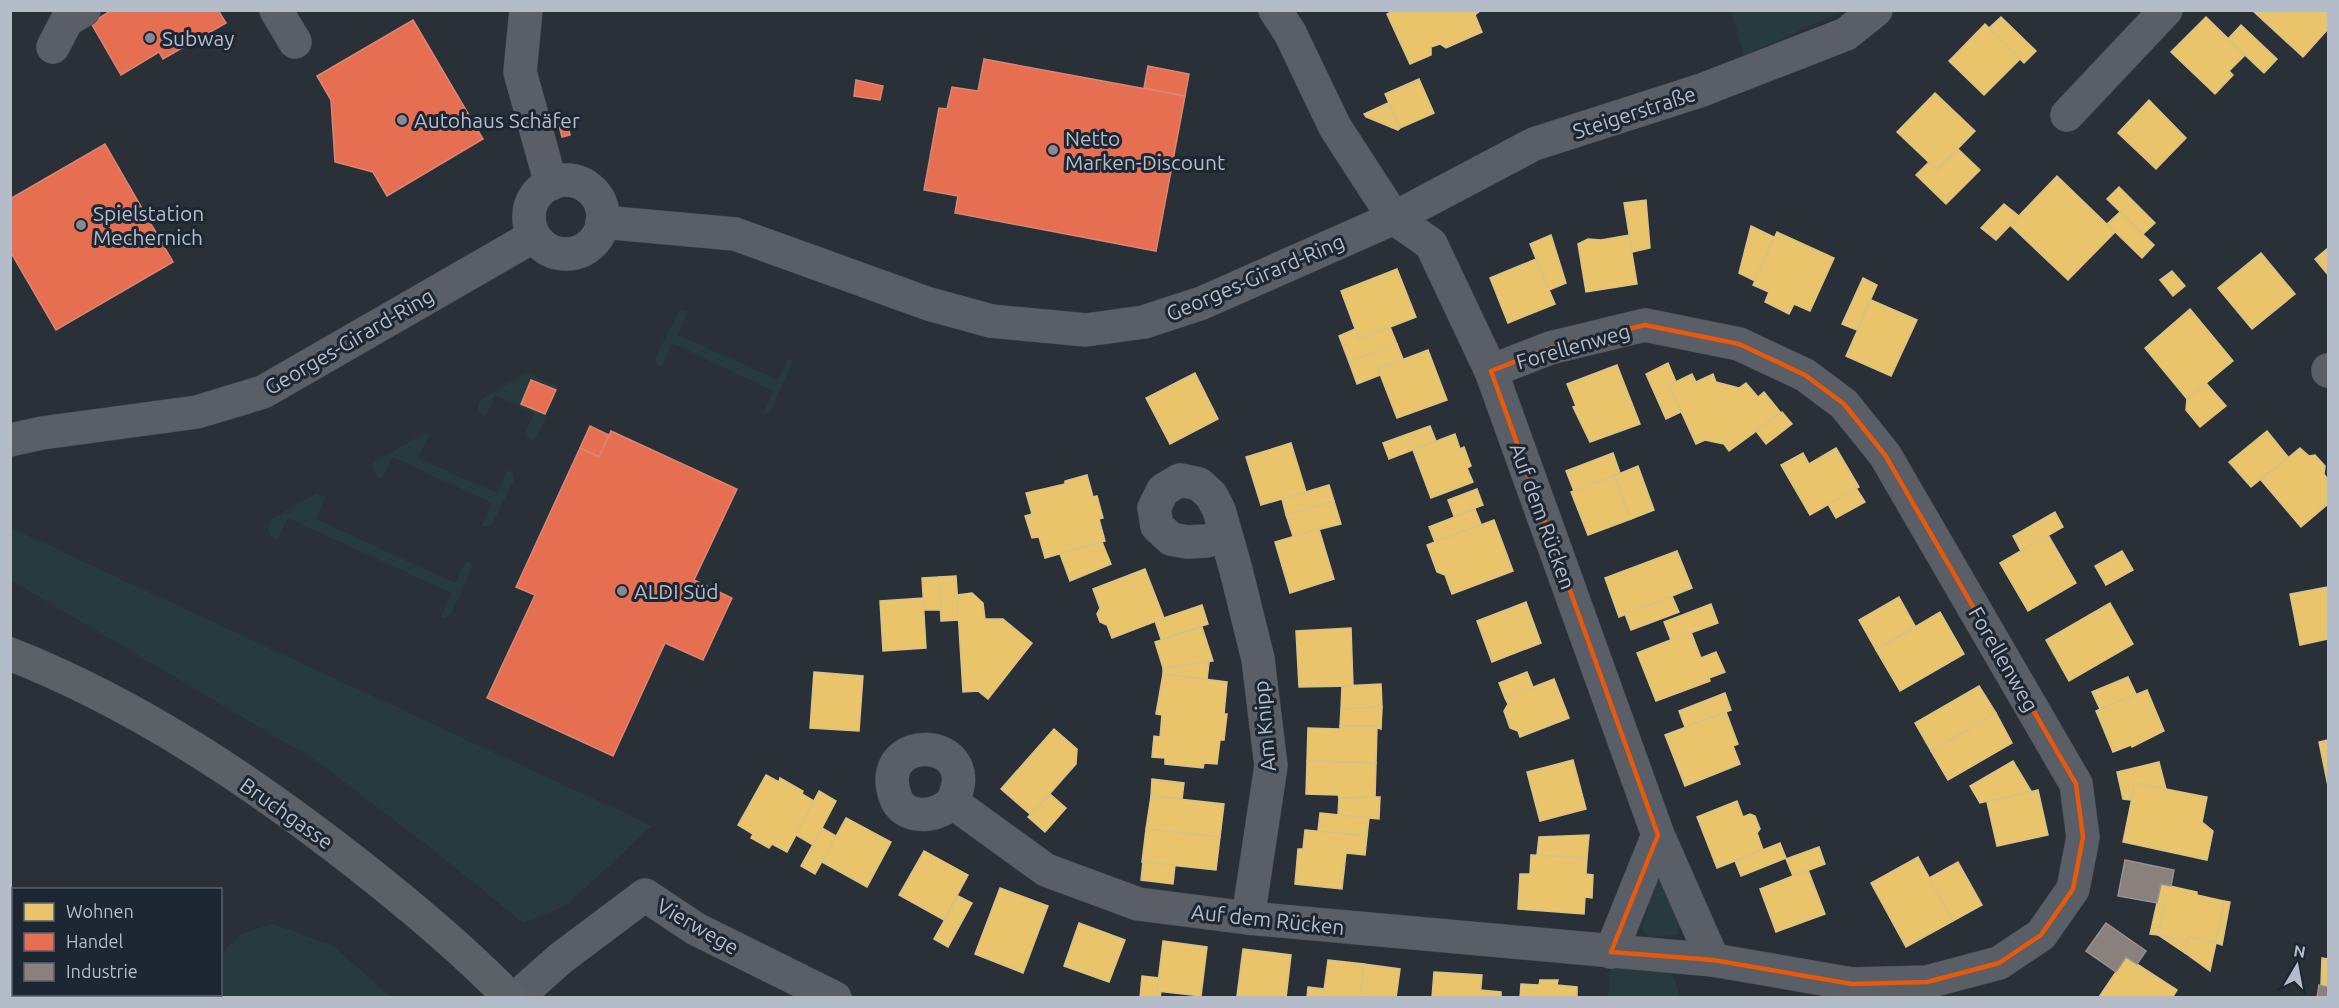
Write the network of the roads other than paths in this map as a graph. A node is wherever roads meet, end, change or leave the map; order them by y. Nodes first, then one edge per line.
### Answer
1 (84, 10) edge
2 (276, 10) edge
3 (526, 10) edge
4 (1275, 10) edge
5 (1876, 10) edge
6 (2166, 10) edge
7 (295, 42) dead end
8 (53, 47) dead end
9 (2067, 115) dead end
10 (551, 184) junction
11 (1394, 218) junction
12 (602, 222) junction
13 (534, 236) junction
14 (1491, 371) junction
15 (10, 440) edge
16 (1226, 536) dead end
17 (10, 645) edge
18 (25, 660) edge
19 (952, 802) dead end
20 (1658, 835) junction
21 (1248, 918) junction
22 (1611, 952) junction
23 (1680, 958) joint
24 (1713, 960) junction
25 (510, 998) edge
26 (516, 998) edge
27 (835, 998) edge

1 - 8 street
2 - 7 street
3 - 10 street
4 - 11 street
5 - 11 street, Steigerstraße
6 - 9 street
10 - 12 street
10 - 13 street
11 - 12 street, Georges-Girard-Ring
11 - 14 street, Auf dem Rücken
12 - 13 street
13 - 15 street, Georges-Girard-Ring
14 - 20 street, Auf dem Rücken
14 - 24 street, Forellenweg
16 - 21 street, Am Knipp
17 - 18 main road, Bruchgasse
18 - 25 main road, Bruchgasse
19 - 21 street, Auf dem Rücken
20 - 22 street
20 - 24 street, Auf dem Rücken
21 - 22 street, Auf dem Rücken
22 - 23 street, Auf dem Rücken
23 - 24 street, Forellenweg
26 - 27 street, Vierwege

